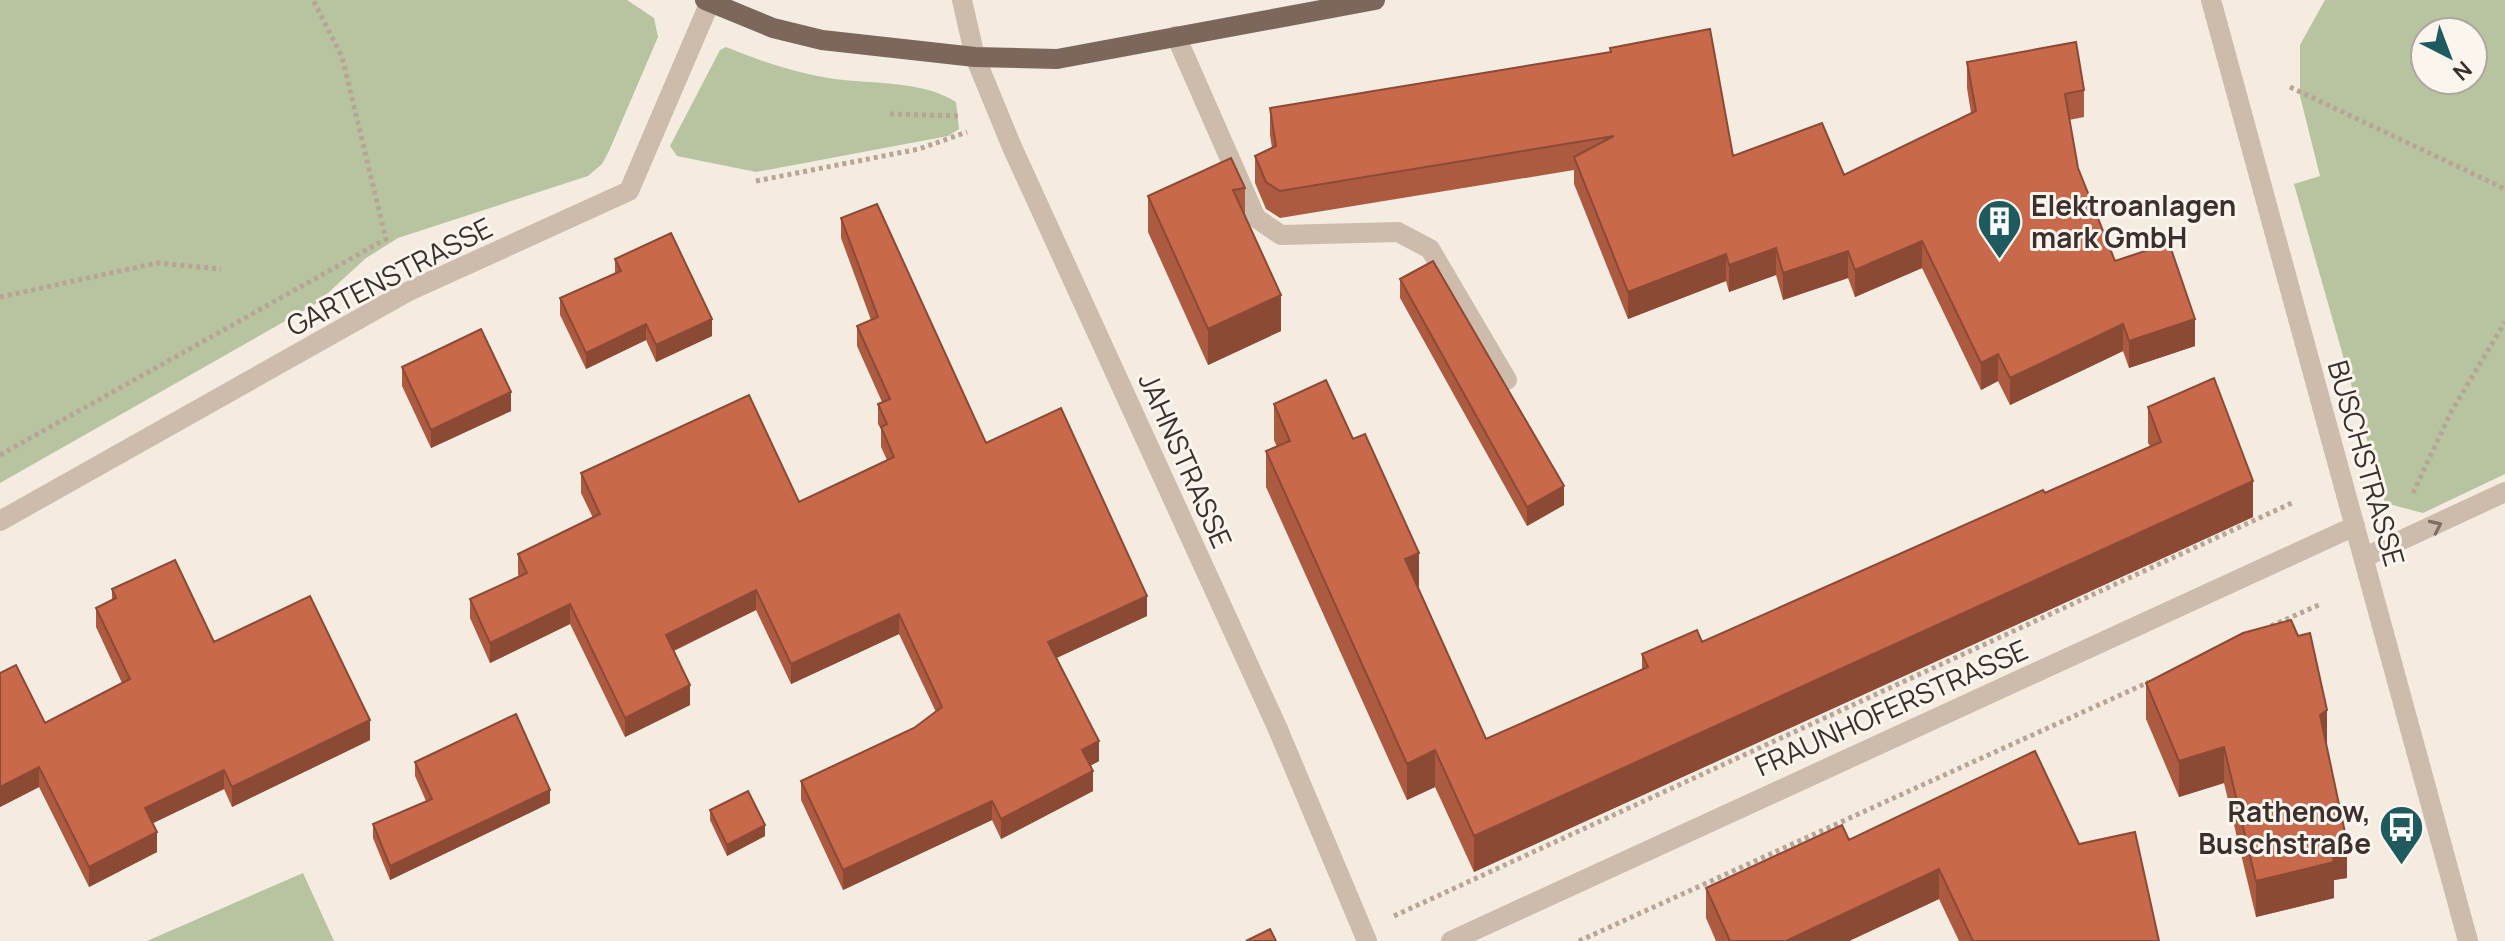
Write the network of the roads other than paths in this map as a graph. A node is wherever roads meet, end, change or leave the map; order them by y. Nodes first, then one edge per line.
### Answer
1 (962, 0) edge
2 (1375, 0) edge
3 (2211, 0) edge
4 (708, 1) edge
5 (1176, 36) junction
6 (975, 57) junction
7 (1507, 380) dead end
8 (2505, 492) edge
9 (0, 521) edge
10 (2355, 526) junction
11 (2365, 557) junction
12 (1364, 936) edge
13 (1451, 941) edge
14 (2468, 941) edge

1 - 6 street, JAHNSTRASSE
2 - 5 main road
3 - 10 street, BUSCHSTRASSE
4 - 6 main road
4 - 9 street, GARTENSTRASSE
5 - 6 main road
5 - 7 street
6 - 12 street, JAHNSTRASSE
11 -> 8 street
10 - 11 street, BUSCHSTRASSE
10 - 13 street, FRAUNHOFERSTRASSE
11 - 14 street, BUSCHSTRASSE

